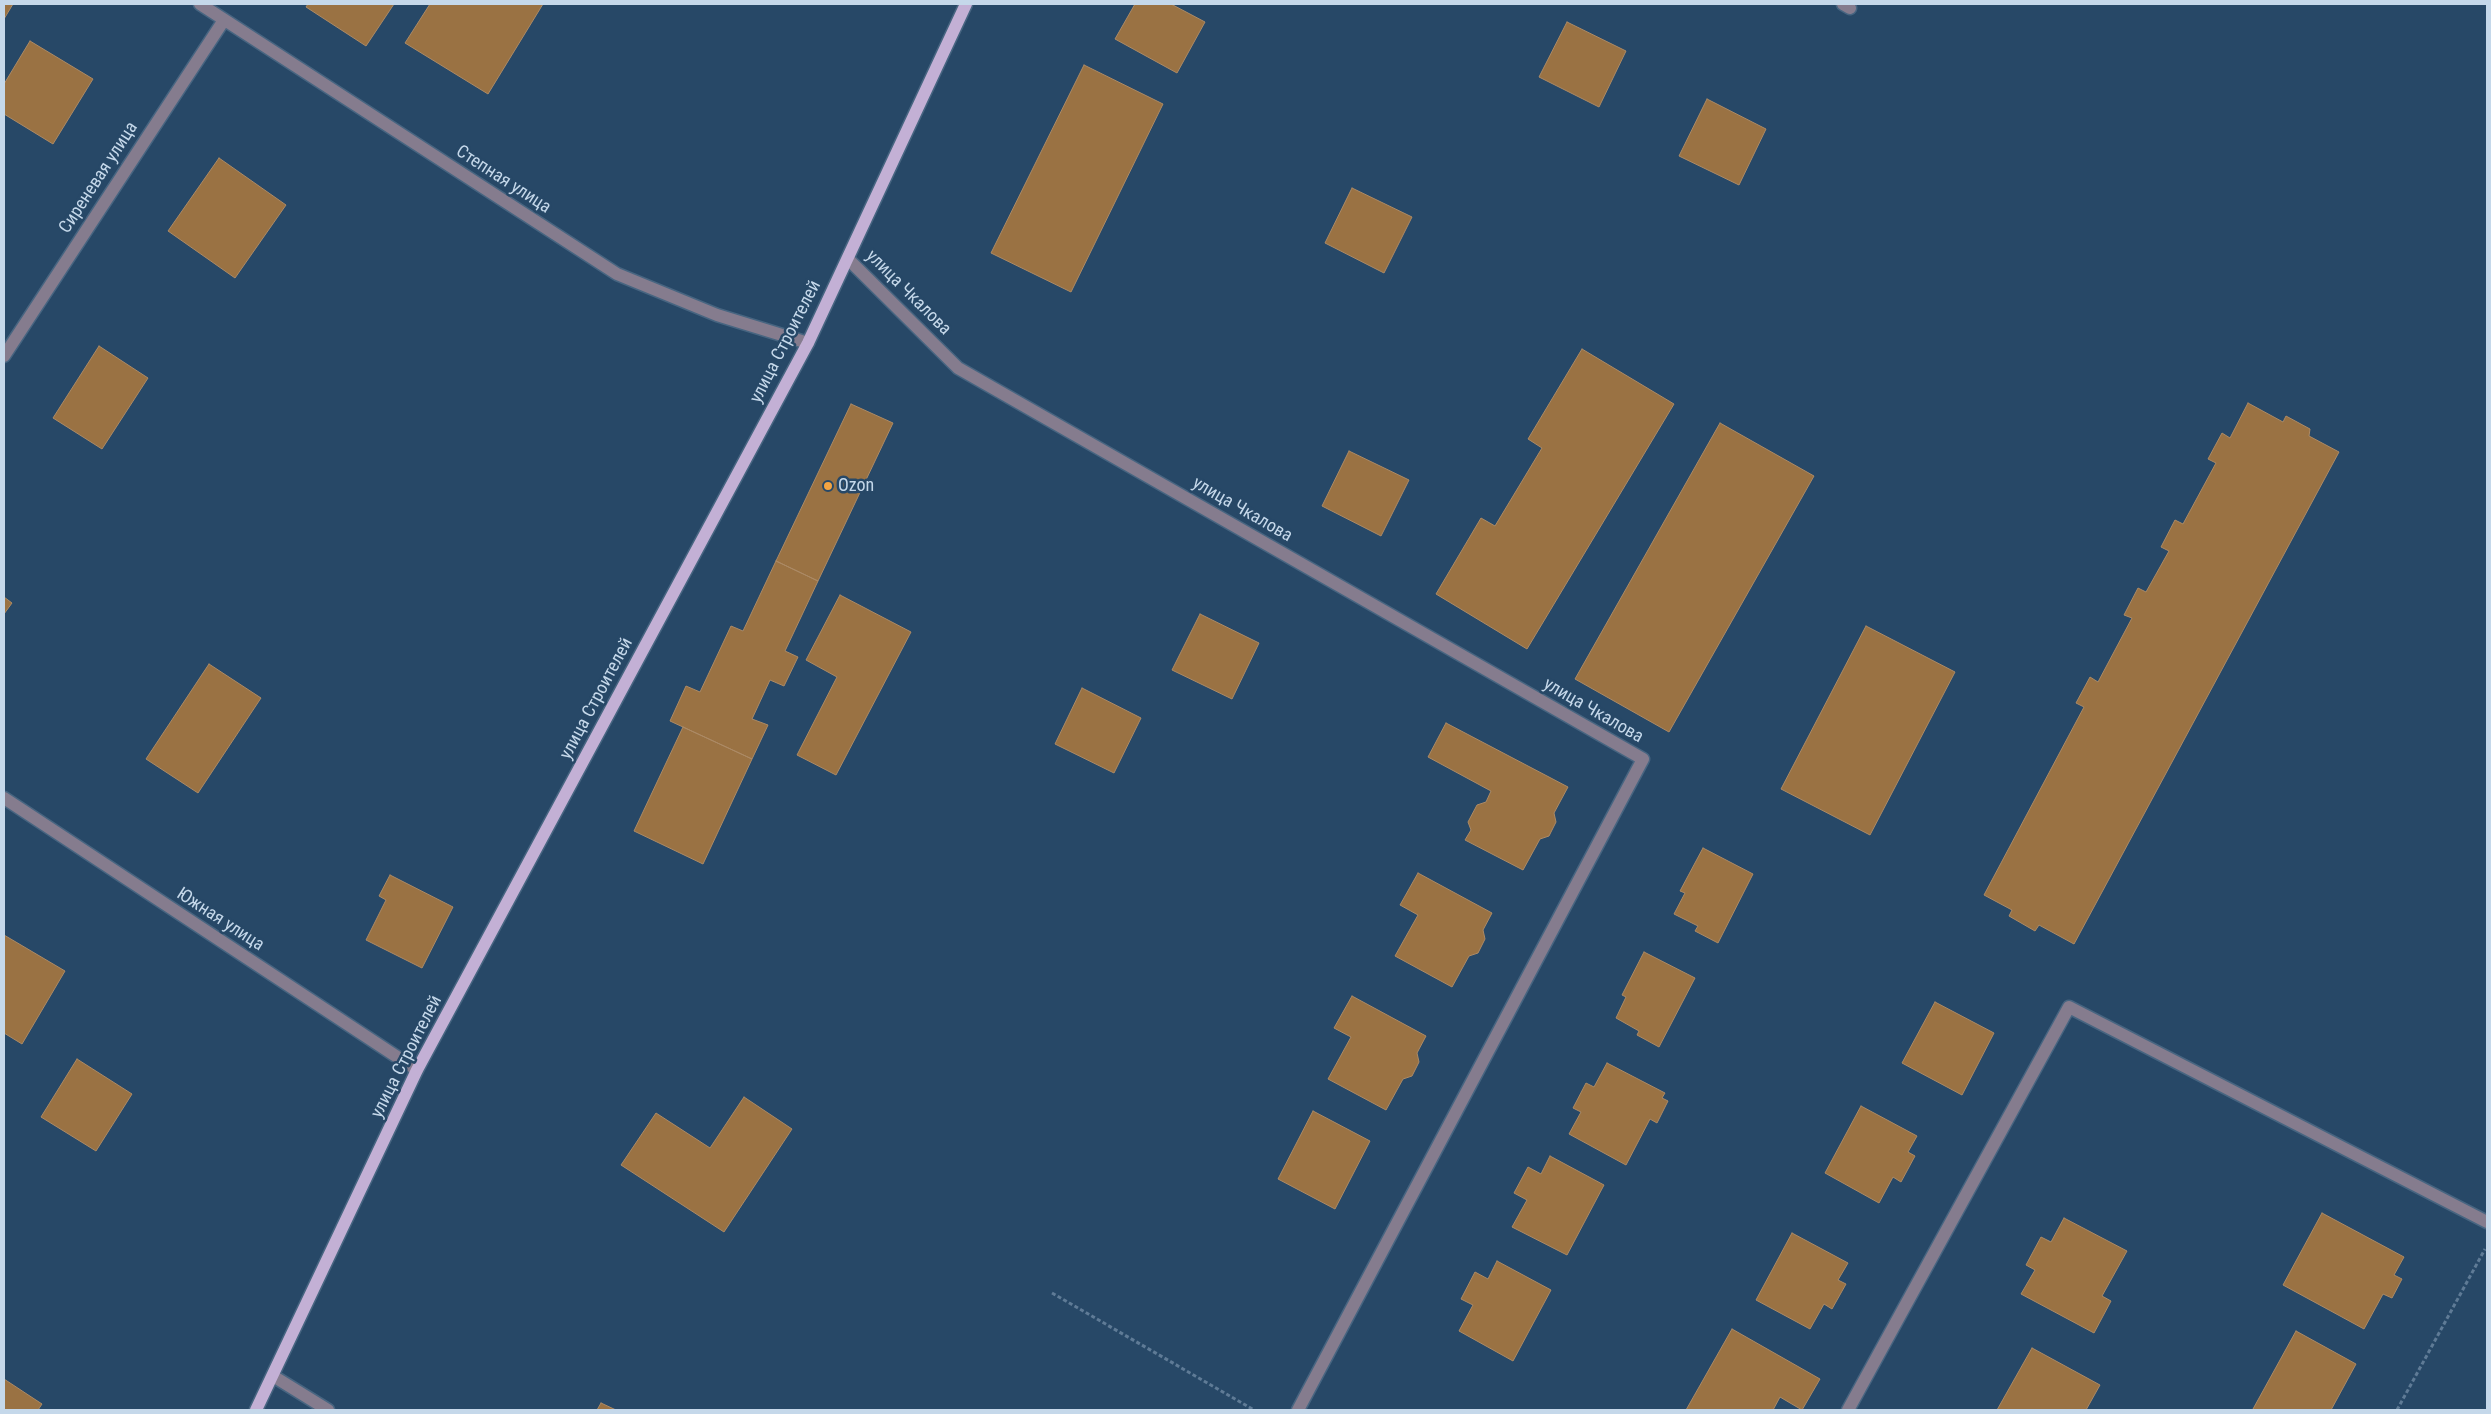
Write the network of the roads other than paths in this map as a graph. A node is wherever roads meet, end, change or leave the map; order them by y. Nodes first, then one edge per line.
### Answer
1 (200, 4) edge
2 (966, 4) edge
3 (224, 20) junction
4 (848, 259) junction
5 (808, 343) junction
6 (4, 356) edge
7 (4, 798) edge
8 (417, 1070) junction
9 (2487, 1222) edge
10 (273, 1376) junction
11 (256, 1410) edge
12 (328, 1410) edge
13 (1298, 1410) edge
14 (1848, 1410) edge

1 - 3 street, Степная улица
2 - 4 main road, улица Строителей
3 - 5 street, Степная улица
3 - 6 street, Сиреневая улица
4 - 5 main road, улица Строителей
4 - 13 street, улица Чкалова
5 - 8 main road, улица Строителей
7 - 8 street, Южная улица
8 - 10 main road, улица Строителей
9 - 14 street
10 - 11 main road, улица Строителей
10 - 12 street

